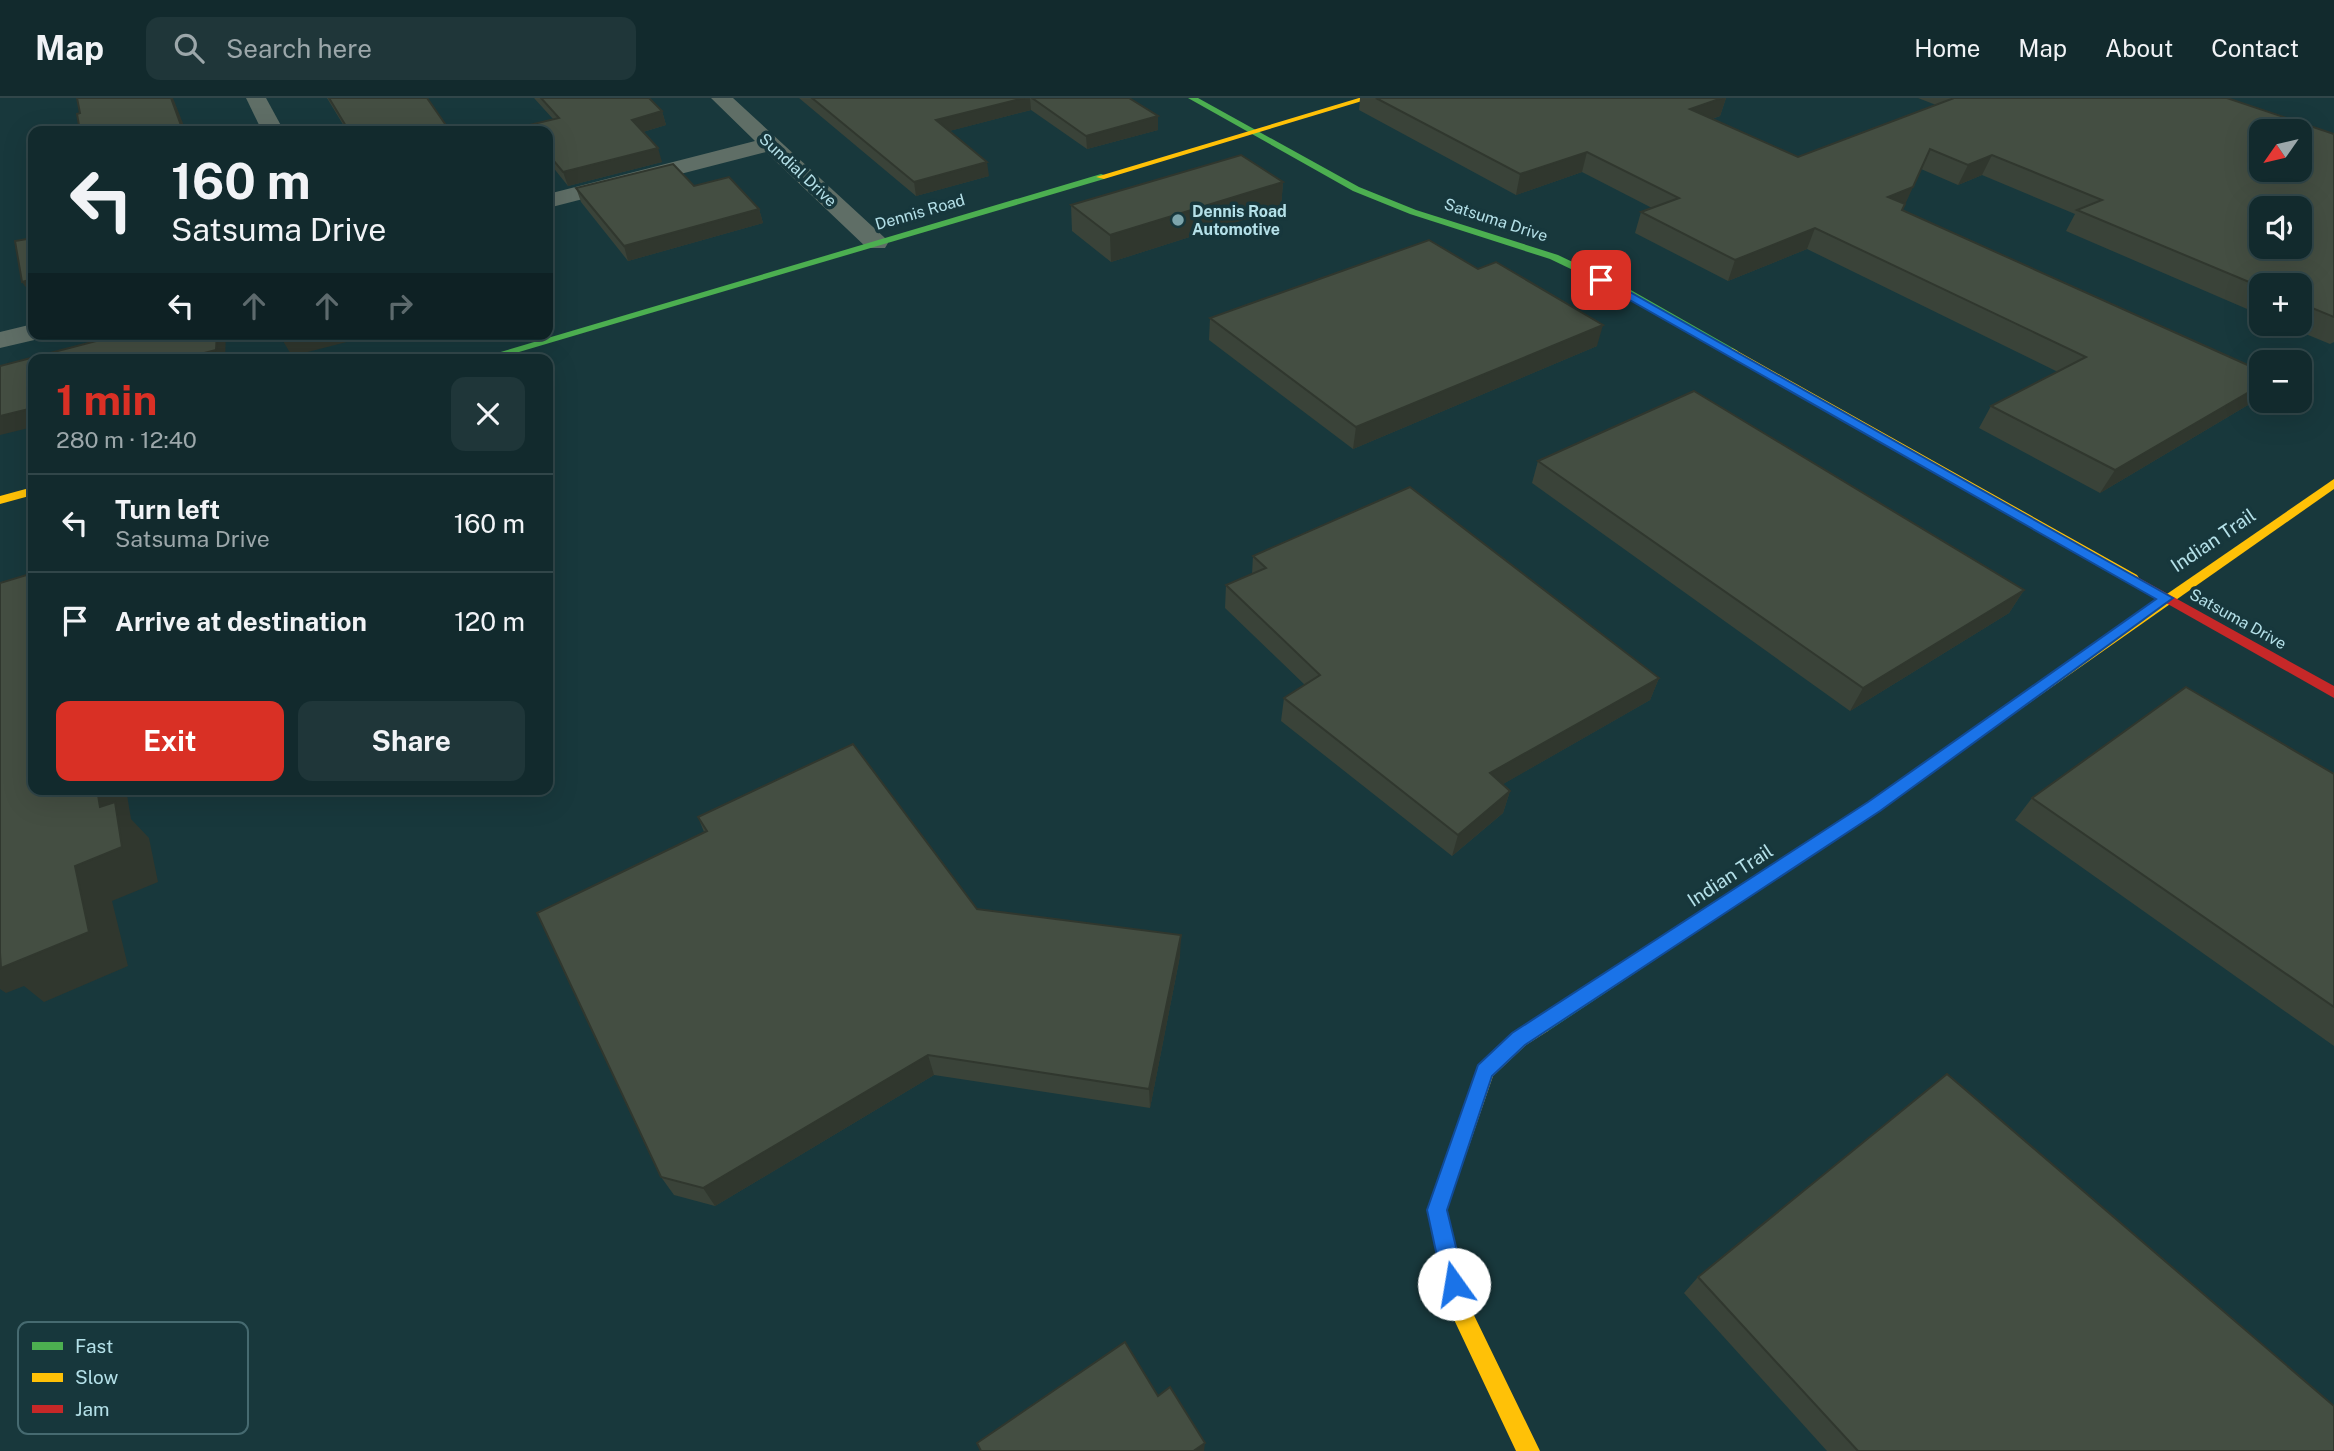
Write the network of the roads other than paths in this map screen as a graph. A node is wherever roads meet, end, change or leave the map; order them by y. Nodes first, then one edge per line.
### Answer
1 (256, 98) edge
2 (721, 98) edge
3 (1192, 98) edge
4 (1368, 98) edge
5 (270, 126) edge
6 (1251, 133) junction
7 (770, 144) junction
8 (553, 200) edge
9 (876, 243) junction
10 (28, 333) edge
11 (553, 338) edge
12 (547, 340) edge
13 (0, 341) edge
14 (499, 354) edge
15 (2334, 483) edge
16 (28, 492) edge
17 (0, 500) edge
18 (2166, 598) junction
19 (2334, 693) edge
20 (1528, 1451) edge

1 - 5 street
2 - 7 street, Sundial Drive
3 - 6 street, Satsuma Drive
4 - 6 street, Dennis Road
6 - 9 street, Dennis Road
6 - 18 street, Satsuma Drive
7 - 8 street
7 - 9 street, Sundial Drive
9 - 11 street, Dennis Road
10 - 13 street
12 - 14 street, Dennis Road
15 - 18 street, Indian Trail
16 - 17 street
18 - 19 street, Satsuma Drive
18 - 20 street, Indian Trail

